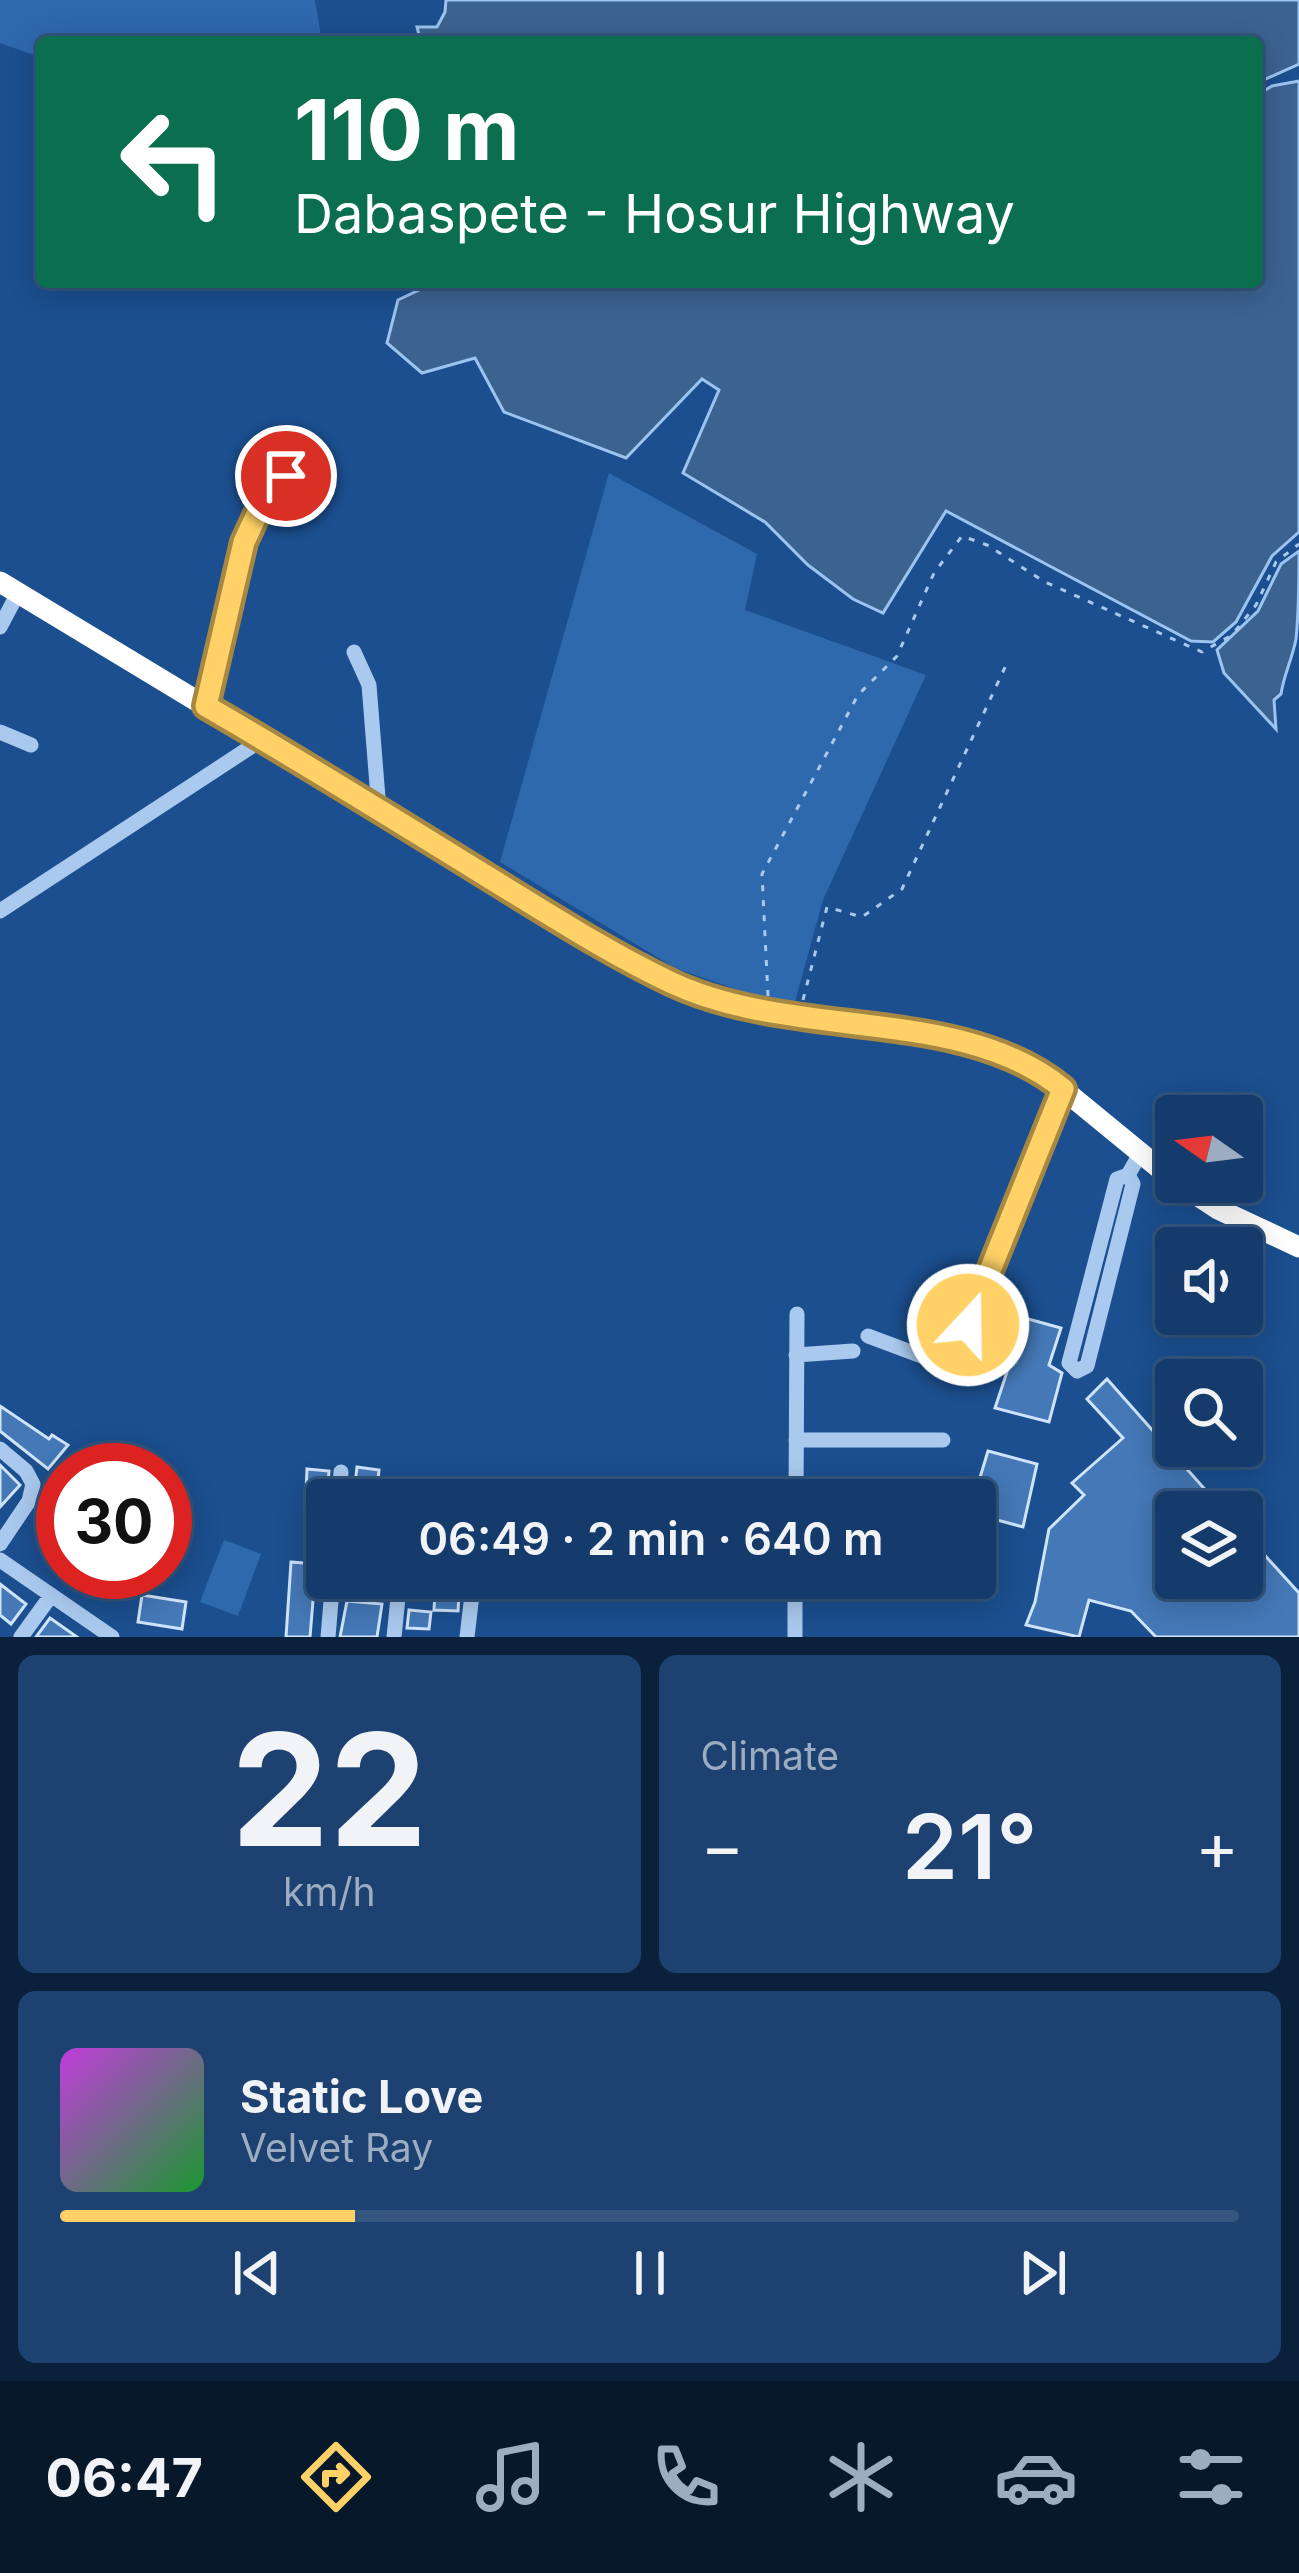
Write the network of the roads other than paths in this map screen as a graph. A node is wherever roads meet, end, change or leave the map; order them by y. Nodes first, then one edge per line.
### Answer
1 (286, 476) dead end
2 (9, 588) edge
3 (0, 626) edge
4 (354, 652) dead end
5 (206, 706) junction
6 (0, 732) edge
7 (263, 739) junction
8 (31, 745) dead end
9 (379, 810) junction
10 (0, 911) edge
11 (1063, 1089) junction
12 (1140, 1154) junction
13 (1155, 1166) edge
14 (1128, 1175) junction
15 (1209, 1203) edge
16 (1299, 1247) edge
17 (797, 1314) dead end
18 (868, 1336) dead end
19 (854, 1351) dead end
20 (796, 1354) junction
21 (796, 1440) junction
22 (943, 1440) dead end
23 (0, 1449) edge
24 (341, 1472) dead end
25 (340, 1479) edge
26 (796, 1479) edge
27 (0, 1544) edge
28 (0, 1560) edge
29 (36, 1587) edge
30 (49, 1599) edge
31 (53, 1599) edge
32 (331, 1599) edge
33 (398, 1599) edge
34 (472, 1599) edge
35 (795, 1599) edge
36 (21, 1637) edge
37 (112, 1637) edge
38 (328, 1637) edge
39 (394, 1637) edge
40 (467, 1637) edge
41 (795, 1637) edge

1 - 5 street
2 - 3 street
2 - 5 highway
4 - 9 street
5 - 7 highway
6 - 8 street
7 - 9 highway
7 - 10 street
9 - 11 highway
11 - 12 highway
11 - 18 street
12 - 13 highway
12 - 14 street
14 - 14 street
15 - 16 highway
17 - 20 street
19 - 20 street
20 - 21 street
21 - 22 street
21 - 26 street
23 - 27 street
24 - 25 street
28 - 29 street
30 - 36 street
31 - 37 street
32 - 38 street
33 - 39 street
34 - 40 street
35 - 41 street

